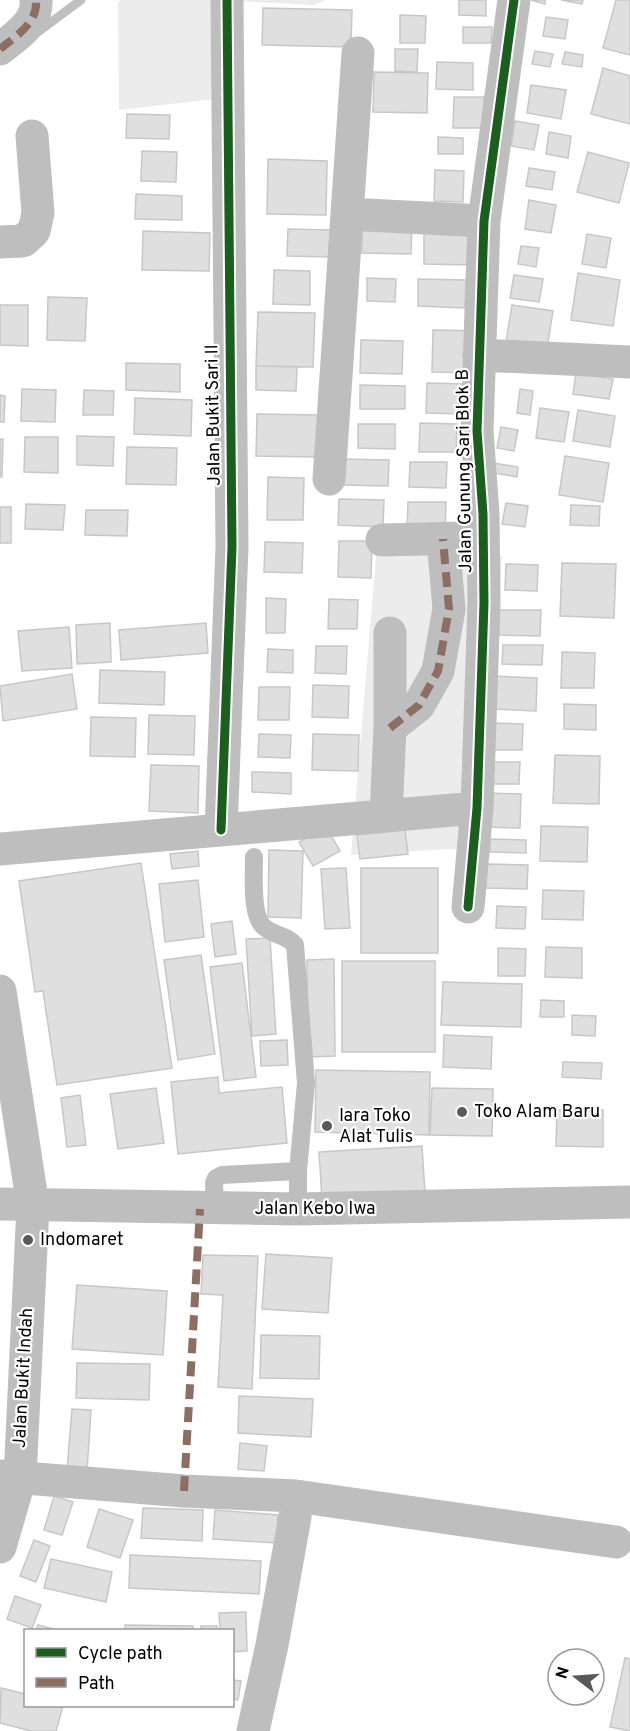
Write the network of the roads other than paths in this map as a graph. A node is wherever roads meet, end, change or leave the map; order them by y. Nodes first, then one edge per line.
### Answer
1 (36, 0) edge
2 (226, 0) edge
3 (514, 0) edge
4 (0, 50) edge
5 (358, 53) dead end
6 (32, 136) dead end
7 (347, 213) junction
8 (484, 220) junction
9 (0, 242) edge
10 (479, 355) junction
11 (630, 362) edge
12 (329, 479) dead end
13 (483, 538) junction
14 (443, 539) junction
15 (382, 540) dead end
16 (390, 633) dead end
17 (390, 728) junction
18 (477, 807) junction
19 (386, 815) junction
20 (221, 830) junction
21 (0, 849) edge
22 (254, 857) dead end
23 (468, 907) dead end
24 (0, 991) edge
25 (298, 1171) junction
26 (630, 1184) edge
27 (630, 1202) edge
28 (0, 1204) edge
29 (33, 1206) junction
30 (215, 1209) junction
31 (298, 1209) junction
32 (10, 1477) edge
33 (296, 1496) junction
34 (616, 1542) dead end
35 (0, 1547) edge
36 (253, 1731) edge

1 - 4 street
2 - 20 street, Jalan Bukit Sari II
3 - 8 street, Jalan Gunung Sari Blok B
5 - 7 street
6 - 9 street
7 - 8 street
7 - 12 street
8 - 10 street, Jalan Gunung Sari Blok B
10 - 11 street, Jalan Gunung Sari Blok B
10 - 13 street, Jalan Gunung Sari Blok B
13 - 14 street
13 - 18 street, Jalan Gunung Sari Blok B
14 - 15 street
14 - 17 street
16 - 17 street
17 - 19 street
18 - 19 street
18 - 23 street, Jalan Gunung Sari Blok B
19 - 20 street
20 - 21 street
22 - 25 lane
24 - 29 street, Jalan Bukit Indah
25 - 30 lane
25 - 31 lane
26 - 27 street
27 - 31 street, Jalan Kebo Iwa
28 - 29 street, Jalan Kebo Iwa
29 - 30 street, Jalan Kebo Iwa
29 - 32 street, Jalan Bukit Indah
30 - 31 street, Jalan Kebo Iwa
32 - 33 street
32 - 35 street, Jalan Bukit Indah
33 - 34 street
33 - 36 street

